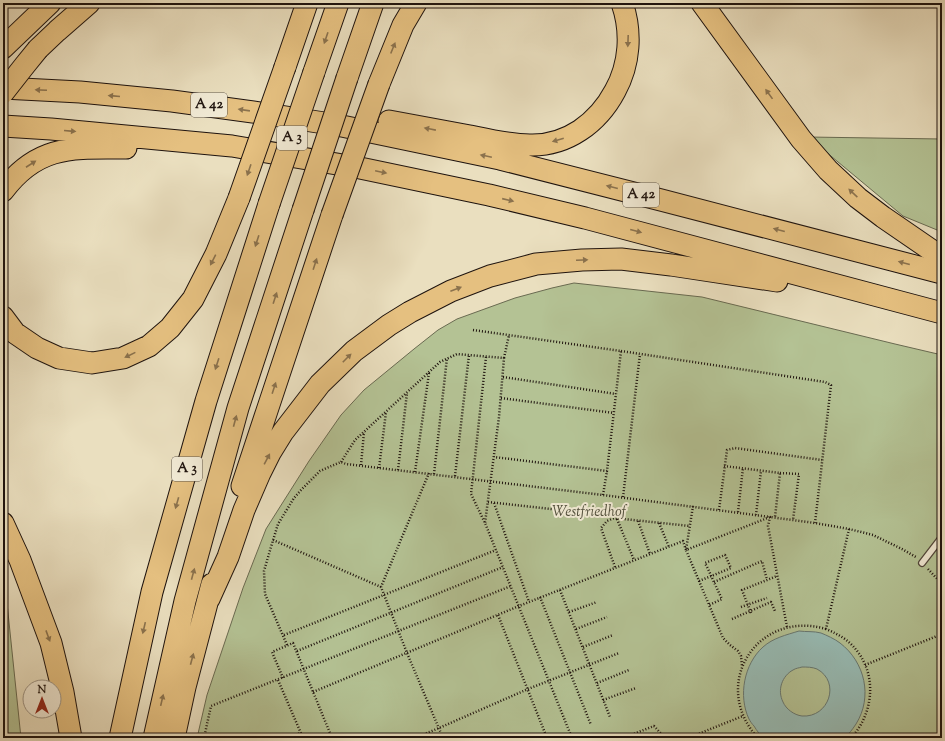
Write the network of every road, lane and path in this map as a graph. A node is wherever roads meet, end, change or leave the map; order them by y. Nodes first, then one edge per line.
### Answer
1 (50, 3) edge
2 (89, 3) edge
3 (307, 3) edge
4 (338, 3) edge
5 (372, 3) edge
6 (416, 3) edge
7 (622, 3) edge
8 (693, 3) edge
9 (702, 3) edge
10 (720, 28) junction
11 (6, 46) edge
12 (3, 88) edge
13 (3, 93) edge
14 (337, 125) junction
15 (3, 126) edge
16 (232, 146) junction
17 (3, 191) edge
18 (942, 255) edge
19 (942, 273) edge
20 (873, 295) junction
21 (942, 313) edge
22 (3, 317) edge
23 (473, 330) dead end
24 (509, 335) junction
25 (621, 351) junction
26 (640, 354) junction
27 (469, 355) junction
28 (486, 357) junction
29 (447, 358) junction
30 (504, 358) junction
31 (429, 372) junction
32 (503, 377) junction
33 (407, 392) junction
34 (616, 394) junction
35 (501, 398) junction
36 (386, 411) junction
37 (614, 413) junction
38 (364, 432) junction
39 (494, 457) junction
40 (822, 460) junction
41 (341, 462) junction
42 (361, 465) junction
43 (724, 466) junction
44 (379, 468) junction
45 (743, 468) junction
46 (398, 470) junction
47 (607, 471) junction
48 (761, 471) junction
49 (415, 472) junction
50 (780, 473) junction
51 (430, 474) junction
52 (434, 474) junction
53 (455, 476) junction
54 (472, 478) junction
55 (491, 481) junction
56 (603, 495) junction
57 (622, 497) junction
58 (488, 502) junction
59 (494, 503) junction
60 (693, 506) junction
61 (719, 510) junction
62 (570, 511) dead end
63 (738, 512) junction
64 (756, 515) junction
65 (770, 517) junction
66 (775, 517) junction
67 (617, 519) junction
68 (794, 520) junction
69 (638, 521) junction
70 (3, 523) edge
71 (485, 523) junction
72 (659, 523) junction
73 (815, 523) junction
74 (690, 526) junction
75 (850, 529) junction
76 (942, 537) edge
77 (273, 540) junction
78 (3, 542) edge
79 (669, 547) junction
80 (496, 550) junction
81 (686, 550) junction
82 (650, 554) junction
83 (634, 560) junction
84 (922, 563) junction
85 (503, 567) junction
86 (616, 568) junction
87 (711, 576) junction
88 (777, 576) junction
89 (767, 580) junction
90 (699, 581) junction
91 (714, 582) junction
92 (942, 584) edge
93 (511, 586) junction
94 (381, 587) junction
95 (560, 590) junction
96 (384, 595) junction
97 (540, 597) junction
98 (767, 598) dead end
99 (209, 599) junction
100 (35, 600) junction
101 (529, 602) junction
102 (597, 602) dead end
103 (709, 605) junction
104 (748, 605) junction
105 (519, 606) junction
106 (741, 607) dead end
107 (775, 611) dead end
108 (569, 612) junction
109 (750, 612) junction
110 (391, 613) junction
111 (498, 615) junction
112 (607, 617) dead end
113 (732, 619) dead end
114 (787, 627) junction
115 (576, 629) junction
116 (826, 629) junction
117 (398, 631) junction
118 (942, 634) edge
119 (284, 635) junction
120 (613, 635) dead end
121 (288, 645) junction
122 (583, 647) junction
123 (297, 651) junction
124 (407, 653) junction
125 (619, 653) dead end
126 (590, 665) junction
127 (865, 665) junction
128 (742, 668) junction
129 (304, 670) junction
130 (629, 670) dead end
131 (570, 672) junction
132 (283, 678) junction
133 (278, 680) junction
134 (549, 681) junction
135 (597, 683) junction
136 (636, 688) dead end
137 (528, 689) junction
138 (313, 692) junction
139 (603, 700) junction
140 (610, 716) dead end
141 (743, 716) junction
142 (591, 725) dead end
143 (439, 728) junction
144 (300, 733) junction
145 (70, 738) edge
146 (120, 738) edge
147 (154, 738) edge
148 (174, 738) edge
149 (204, 738) edge
150 (287, 738) edge
151 (303, 738) edge
152 (332, 738) edge
153 (415, 738) edge
154 (443, 738) edge
155 (547, 738) edge
156 (572, 738) edge
157 (623, 738) edge
158 (665, 738) edge
159 (688, 738) edge
160 (758, 738) edge
161 (850, 738) edge

1 - 11 highway
2 - 13 highway, bridge
3 -> 22 highway, bridge
4 -> 146 highway, A 3, bridge
147 -> 5 highway, A 3, bridge
99 -> 6 highway, bridge
7 -> 14 highway
8 - 10 highway
9 - 10 highway
18 -> 10 highway
14 -> 12 highway, A 42
19 -> 14 highway, A 42
15 -> 16 highway, A 42
17 -> 16 highway
16 -> 20 highway, A 42
20 - 21 highway, A 42
99 -> 20 highway
23 - 24 path
24 - 25 path
24 - 30 path
25 - 26 path
25 - 34 path
26 - 40 path
26 - 57 path
27 - 28 path
27 - 29 path
27 - 53 path
28 - 30 path
28 - 54 path
29 - 31 path
29 - 52 path
30 - 32 path
31 - 33 path
31 - 49 path
32 - 34 path
32 - 35 path
33 - 36 path
33 - 46 path
34 - 37 path
35 - 37 path
35 - 39 path
36 - 38 path
36 - 44 path
37 - 47 path
38 - 41 path
38 - 42 path
39 - 47 path
39 - 55 path
40 - 43 path
40 - 73 path
41 - 42 path
41 - 77 path
42 - 44 path
43 - 45 path
43 - 61 path
44 - 46 path
45 - 48 path
45 - 63 path
46 - 49 path
47 - 56 path
48 - 50 path
48 - 64 path
49 - 51 path
50 - 66 path
50 - 68 path
51 - 52 path
51 - 94 path
52 - 53 path
53 - 54 path
54 - 55 path
54 - 71 path
55 - 56 path
55 - 58 path
56 - 57 path
57 - 60 path
58 - 59 path
58 - 71 path
59 - 62 path
59 - 101 path
60 - 61 path
60 - 74 path
61 - 63 path
63 - 64 path
64 - 65 path
65 - 66 path
65 - 81 path
65 - 88 path
66 - 68 path
67 - 69 path
67 - 83 path
67 - 86 path
68 - 73 path
69 - 72 path
69 - 82 path
70 - 100 highway
71 - 80 path
72 - 74 path
72 - 79 path
73 - 75 path
74 - 81 path
75 - 84 path
75 - 116 path
76 - 84 lane
77 - 94 path
77 - 119 path
78 - 100 highway
79 - 81 path
79 - 82 path
80 - 85 path
80 - 96 path
81 - 90 path
82 - 83 path
83 - 86 path
84 - 92 path
85 - 93 path
85 - 110 path
86 - 95 path
87 - 87 path
87 - 90 path
87 - 91 path
88 - 89 path
88 - 114 path
89 - 91 path
89 - 104 path
90 - 103 path
91 - 103 path
93 - 105 path
93 - 117 path
94 - 96 path
95 - 97 path
95 - 108 path
96 - 110 path
96 - 119 path
97 - 101 path
97 - 131 path
98 - 104 path
148 -> 99 highway
100 -> 145 highway
101 - 105 path
102 - 108 path
103 - 128 path
104 - 106 path
104 - 109 path
105 - 111 path
105 - 134 path
107 - 109 path
108 - 115 path
109 - 113 path
110 - 117 path
110 - 123 path
111 - 124 path
111 - 137 path
112 - 115 path
114 - 116 path
114 - 128 path
115 - 122 path
116 - 127 path
117 - 124 path
117 - 129 path
118 - 127 path
119 - 121 path
120 - 122 path
121 - 123 path
121 - 132 path
122 - 126 path
123 - 129 path
124 - 138 path
124 - 143 path
125 - 126 path
126 - 131 path
126 - 135 path
127 - 161 path
128 - 141 path
129 - 132 path
129 - 138 path
130 - 135 path
131 - 134 path
131 - 142 path
132 - 133 path
133 - 144 path
133 - 149 path
134 - 137 path
134 - 156 path
135 - 139 path
136 - 139 path
137 - 143 path
137 - 155 path
138 - 152 path
139 - 140 path
141 - 159 path
141 - 160 path
143 - 153 path
143 - 154 path
144 - 150 path
144 - 151 path
157 - 158 path

